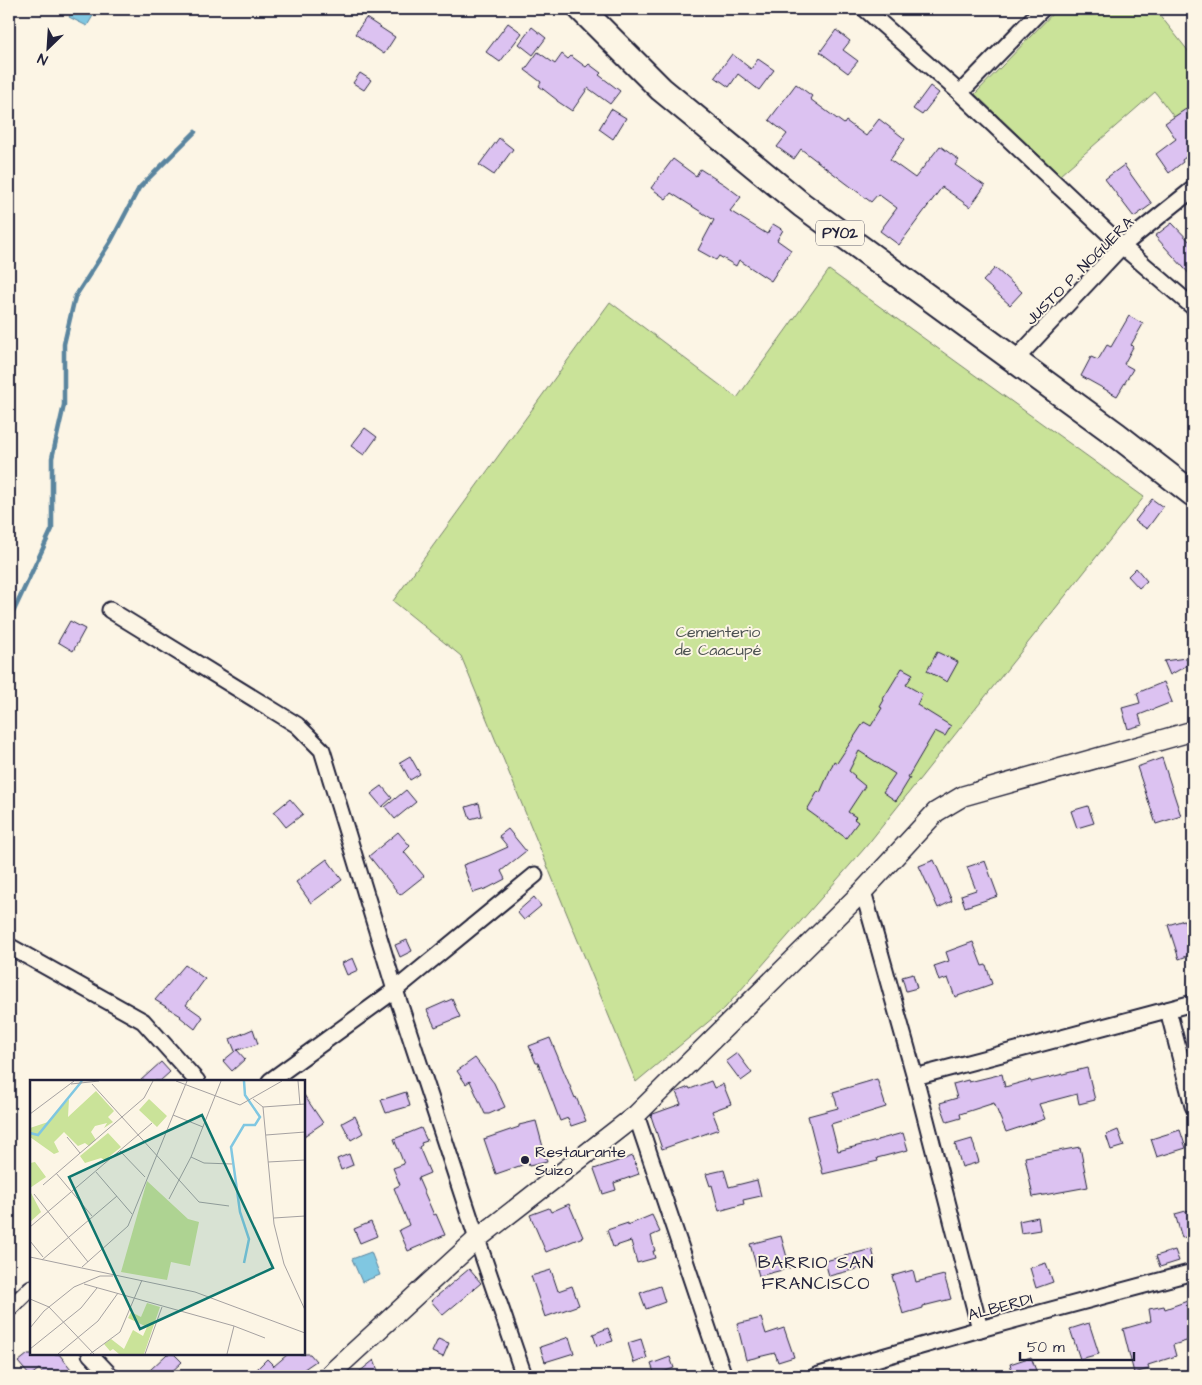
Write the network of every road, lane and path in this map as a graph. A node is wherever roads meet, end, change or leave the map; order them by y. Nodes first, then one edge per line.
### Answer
1 (581, 9) edge
2 (865, 9) edge
3 (1042, 9) edge
4 (960, 93) junction
5 (1193, 189) edge
6 (1122, 246) junction
7 (1193, 307) edge
8 (1015, 360) junction
9 (1117, 435) junction
10 (1193, 478) edge
11 (1193, 494) edge
12 (110, 610) dead end
13 (1193, 731) edge
14 (535, 875) dead end
15 (863, 891) junction
16 (9, 946) edge
17 (395, 990) junction
18 (1193, 1003) edge
19 (1168, 1010) junction
20 (915, 1077) junction
21 (196, 1080) edge
22 (271, 1080) edge
23 (1193, 1106) edge
24 (636, 1114) junction
25 (477, 1240) junction
26 (1193, 1272) edge
27 (30, 1290) edge
28 (9, 1309) edge
29 (980, 1329) junction
30 (91, 1355) edge
31 (111, 1376) edge
32 (328, 1376) edge
33 (524, 1376) edge
34 (724, 1376) edge
35 (816, 1376) edge

1 - 8 main road, PY02
2 - 4 street
3 - 4 street
4 - 6 street
5 - 6 street, JUSTO P. NOGUERA
6 - 7 street
6 - 8 street, JUSTO P. NOGUERA
8 - 9 main road, PY02
9 - 10 main road, PY02
9 - 11 main road, PY02
12 - 17 street
13 - 15 street
14 - 17 street
15 - 20 street
15 - 24 street
16 - 21 street
17 - 22 street
17 - 25 street
18 - 19 street
19 - 20 street
19 - 23 street
20 - 29 street
24 - 25 street
24 - 34 street
25 - 32 street
25 - 33 street
26 - 29 street, ALBERDI
27 - 28 street
29 - 35 street, ALBERDI
30 - 31 street

